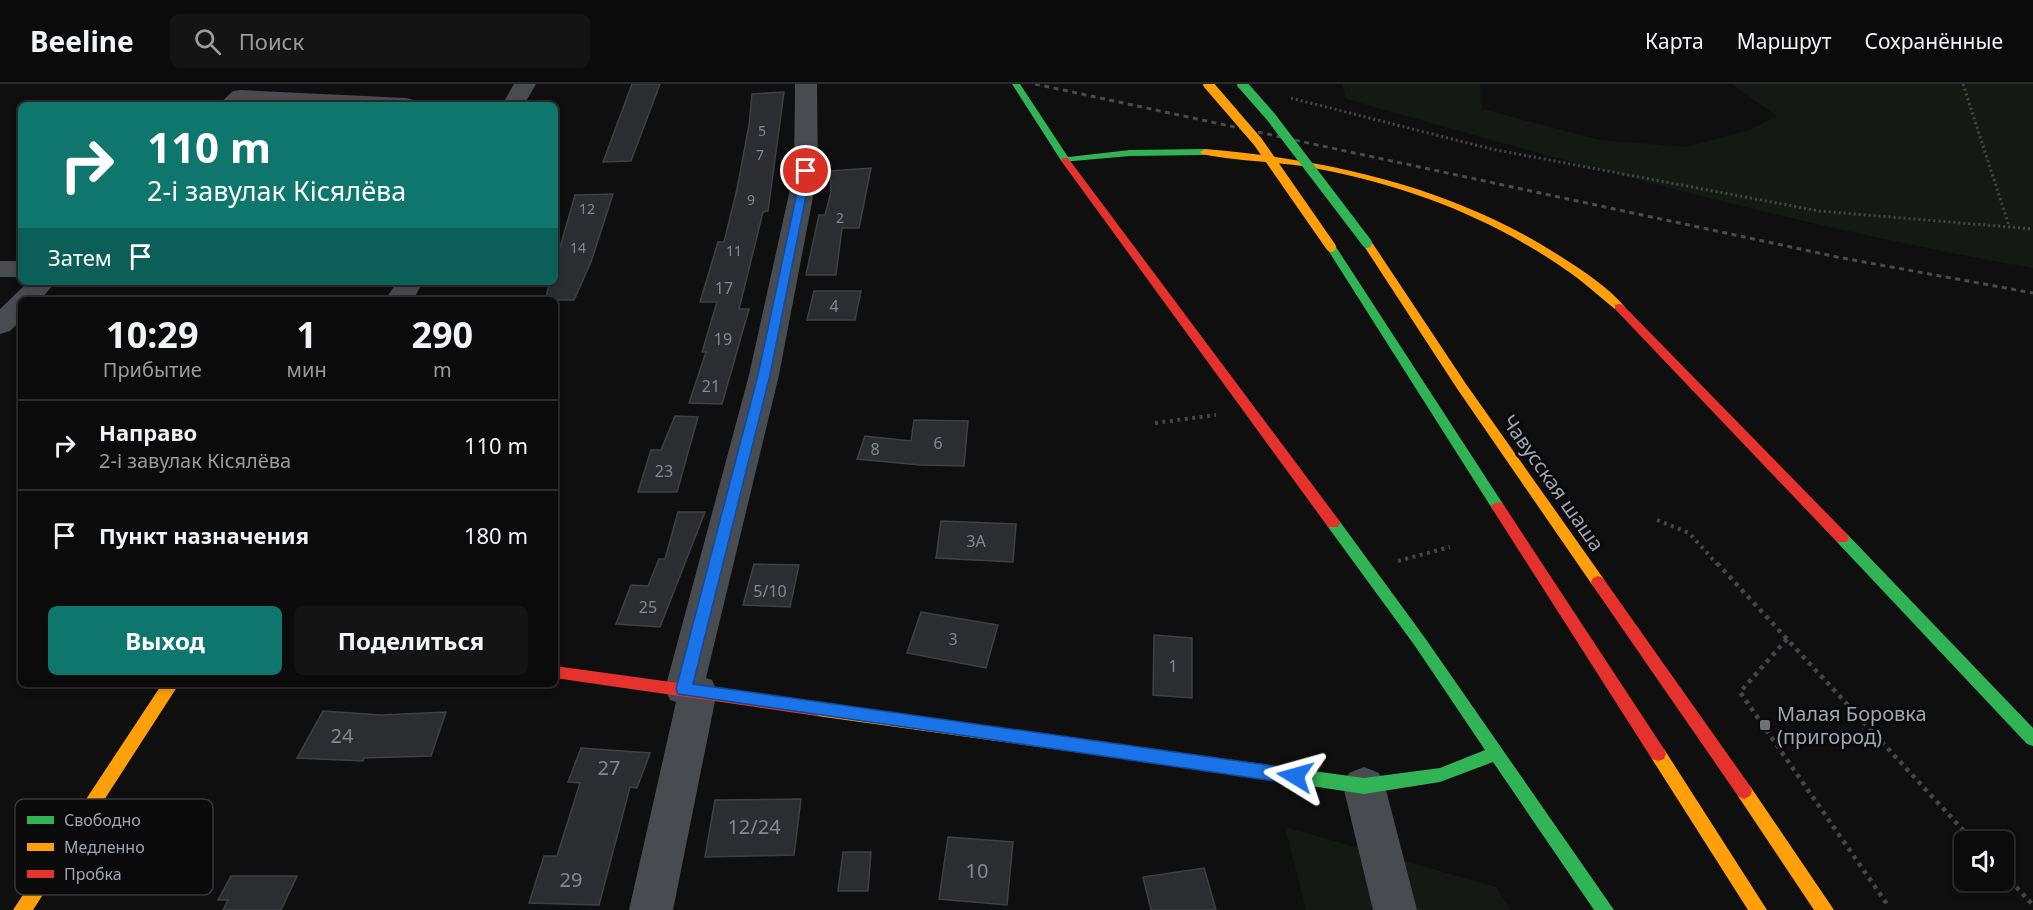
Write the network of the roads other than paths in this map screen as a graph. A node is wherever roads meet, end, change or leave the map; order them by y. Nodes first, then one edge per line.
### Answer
1 (525, 84) edge
2 (806, 84) edge
3 (1017, 84) edge
4 (1208, 84) edge
5 (1242, 84) edge
6 (233, 102) edge
7 (351, 102) edge
8 (515, 102) edge
9 (1065, 160) junction
10 (0, 269) edge
11 (18, 269) edge
12 (40, 285) edge
13 (28, 297) edge
14 (18, 307) edge
15 (0, 325) edge
16 (558, 672) edge
17 (169, 687) edge
18 (691, 690) junction
19 (2033, 739) edge
20 (1495, 754) junction
21 (1364, 786) junction
22 (95, 799) edge
23 (1809, 887) junction
24 (32, 895) edge
25 (22, 910) edge
26 (651, 910) edge
27 (1395, 910) edge
28 (1605, 910) edge
29 (1758, 910) edge
30 (1825, 910) edge
31 (1838, 910) edge

1 - 8 street
2 - 18 street
3 - 9 main road
4 - 29 main road, bridge
5 - 23 main road, Чавусская шаша, bridge
6 - 7 street
9 - 19 main road
9 - 20 main road
10 - 11 street
12 - 13 street
14 - 15 street
16 - 18 main road
17 - 22 main road
18 - 21 main road
18 - 26 street
20 - 21 main road
20 - 28 main road
21 - 27 street
23 - 30 main road, Чавусская шаша
23 - 31 main road
24 - 25 main road

